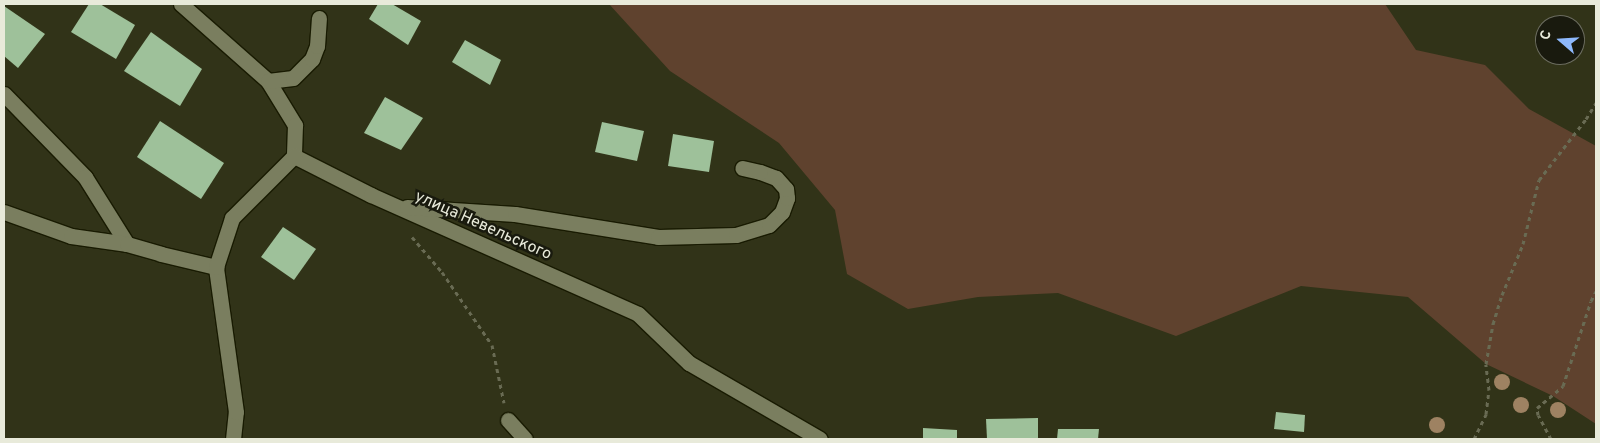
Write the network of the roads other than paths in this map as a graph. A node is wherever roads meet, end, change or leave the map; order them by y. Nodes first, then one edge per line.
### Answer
1 (181, 4) edge
2 (319, 18) dead end
3 (268, 81) junction
4 (4, 94) edge
5 (294, 156) junction
6 (742, 168) dead end
7 (396, 206) junction
8 (4, 212) edge
9 (127, 244) junction
10 (216, 267) junction
11 (508, 420) road end
12 (233, 439) edge
13 (525, 439) edge
14 (820, 439) edge

1 - 3 street
2 - 3 street
3 - 5 street
4 - 9 street
5 - 7 street, улица Невельского
5 - 10 street
6 - 7 street
7 - 14 street, улица Невельского
8 - 9 street
9 - 10 street
10 - 12 street
11 - 13 street

